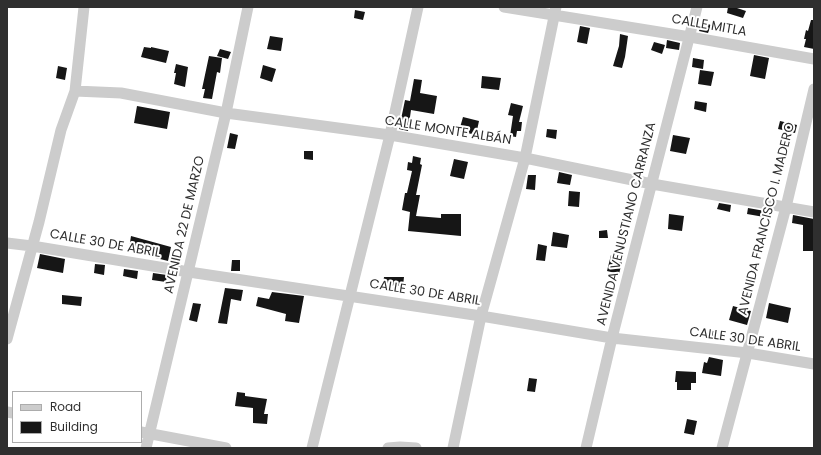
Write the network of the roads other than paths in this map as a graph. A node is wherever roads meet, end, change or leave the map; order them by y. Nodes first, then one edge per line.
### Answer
1 (84, 7) edge
2 (248, 7) edge
3 (418, 7) edge
4 (504, 7) edge
5 (697, 7) edge
6 (555, 11) edge
7 (690, 37) junction
8 (814, 59) edge
9 (814, 89) edge
10 (75, 91) junction
11 (226, 113) junction
12 (390, 135) junction
13 (525, 158) junction
14 (652, 184) junction
15 (786, 207) junction
16 (814, 212) edge
17 (7, 243) edge
18 (32, 246) junction
19 (189, 272) junction
20 (351, 296) junction
21 (480, 316) junction
22 (612, 338) junction
23 (7, 339) edge
24 (748, 353) junction
25 (814, 364) edge
26 (145, 433) edge
27 (146, 448) edge
28 (226, 448) edge
29 (312, 448) edge
30 (388, 448) edge
31 (416, 448) edge
32 (453, 448) edge
33 (586, 448) edge
34 (722, 448) edge

1 - 10 street
2 - 11 street, AVENIDA 22 DE MARZO
3 - 12 street
4 - 6 street, CALLE MITLA
5 - 7 street, AVENIDA VENUSTIANO CARRANZA
6 - 7 street, CALLE MITLA
6 - 13 street
7 - 8 street, CALLE MITLA
7 - 14 street, AVENIDA VENUSTIANO CARRANZA
9 - 15 street, AVENIDA FRANCISCO I. MADERO
10 - 11 street, CALLE MONTE ALBÁN
10 - 18 street
11 - 12 street, CALLE MONTE ALBÁN
11 - 19 street, AVENIDA 22 DE MARZO
12 - 13 street, CALLE MONTE ALBÁN
12 - 20 street
13 - 14 street, CALLE MONTE ALBÁN
13 - 21 street
14 - 15 street, CALLE MONTE ALBÁN
14 - 22 street, AVENIDA VENUSTIANO CARRANZA
15 - 16 street, CALLE MONTE ALBÁN
15 - 24 street, AVENIDA FRANCISCO I. MADERO
17 - 18 street, CALLE 30 DE ABRIL
18 - 19 street, CALLE 30 DE ABRIL
18 - 23 street
19 - 20 street, CALLE 30 DE ABRIL
19 - 26 street, AVENIDA 22 DE MARZO
20 - 21 street, CALLE 30 DE ABRIL
20 - 29 street
21 - 22 street, CALLE 30 DE ABRIL
21 - 32 street
22 - 24 street, CALLE 30 DE ABRIL
22 - 33 street, AVENIDA VENUSTIANO CARRANZA
24 - 25 street, CALLE 30 DE ABRIL
24 - 34 street, AVENIDA FRANCISCO I. MADERO
26 - 27 street, AVENIDA 22 DE MARZO
26 - 28 street
30 - 31 street

